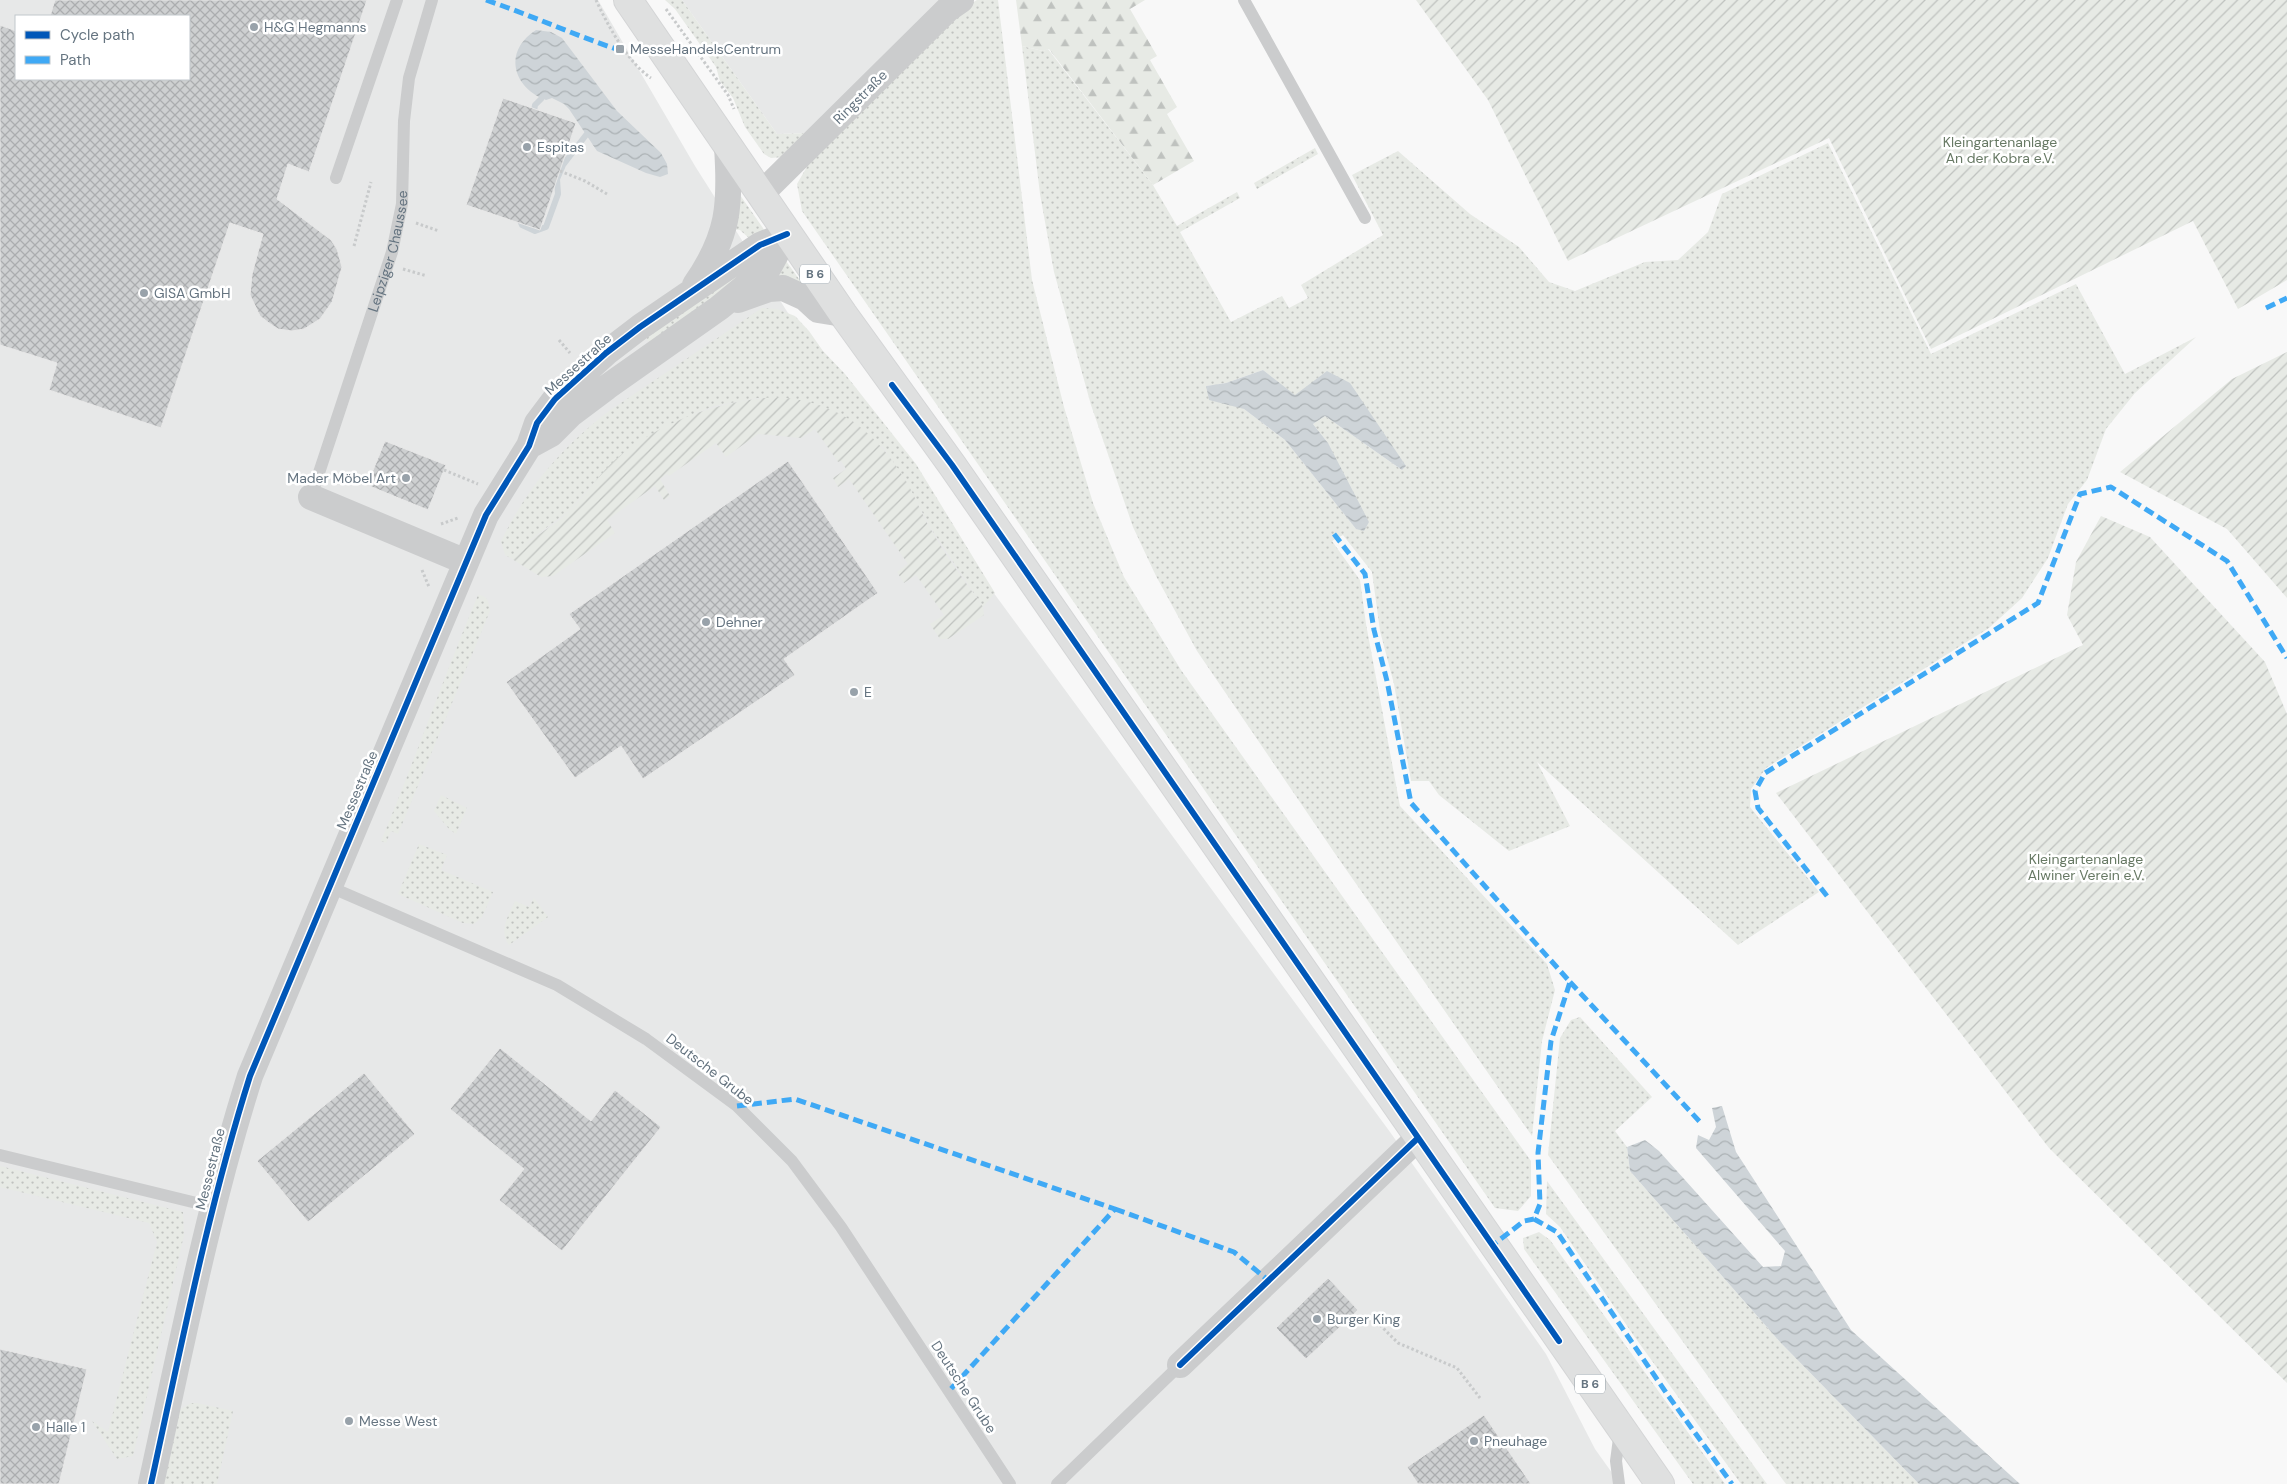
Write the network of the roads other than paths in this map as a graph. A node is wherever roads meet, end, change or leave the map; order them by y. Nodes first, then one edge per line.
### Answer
1 (397, 0) edge
2 (432, 0) edge
3 (628, 0) edge
4 (961, 0) edge
5 (1244, 0) edge
6 (727, 147) junction
7 (336, 178) dead end
8 (760, 195) junction
9 (1365, 218) dead end
10 (788, 234) junction
11 (689, 294) junction
12 (719, 308) junction
13 (842, 314) junction
14 (529, 446) junction
15 (311, 497) joint
16 (466, 562) junction
17 (330, 887) junction
18 (1418, 1138) junction
19 (0, 1155) edge
20 (213, 1206) junction
21 (1180, 1365) joint
22 (1621, 1428) junction
23 (151, 1484) edge
24 (1010, 1484) edge
25 (1057, 1484) edge
26 (1620, 1484) edge
27 (1660, 1484) edge

1 - 7 lane
2 - 15 lane, Leipziger Chaussee
3 - 6 main road, B 6
4 - 8 street, Ringstraße
5 - 9 lane
6 - 8 main road, B 6
6 - 11 street, Messestraße
8 - 10 main road, B 6
10 - 11 street, Messestraße
10 - 12 street, Messestraße
10 - 13 main road, B 6
11 - 14 street, Messestraße
12 - 13 street, Messestraße
12 - 14 street, Messestraße
13 - 18 main road, B 6
14 - 16 street, Messestraße
15 - 16 street
16 - 17 street, Messestraße
17 - 20 street, Messestraße
17 - 24 lane, Deutsche Grube
18 - 21 street
18 - 22 main road, B 6
19 - 20 lane
20 - 23 street, Messestraße
21 - 25 lane
22 - 26 lane
22 - 27 main road, B 6

